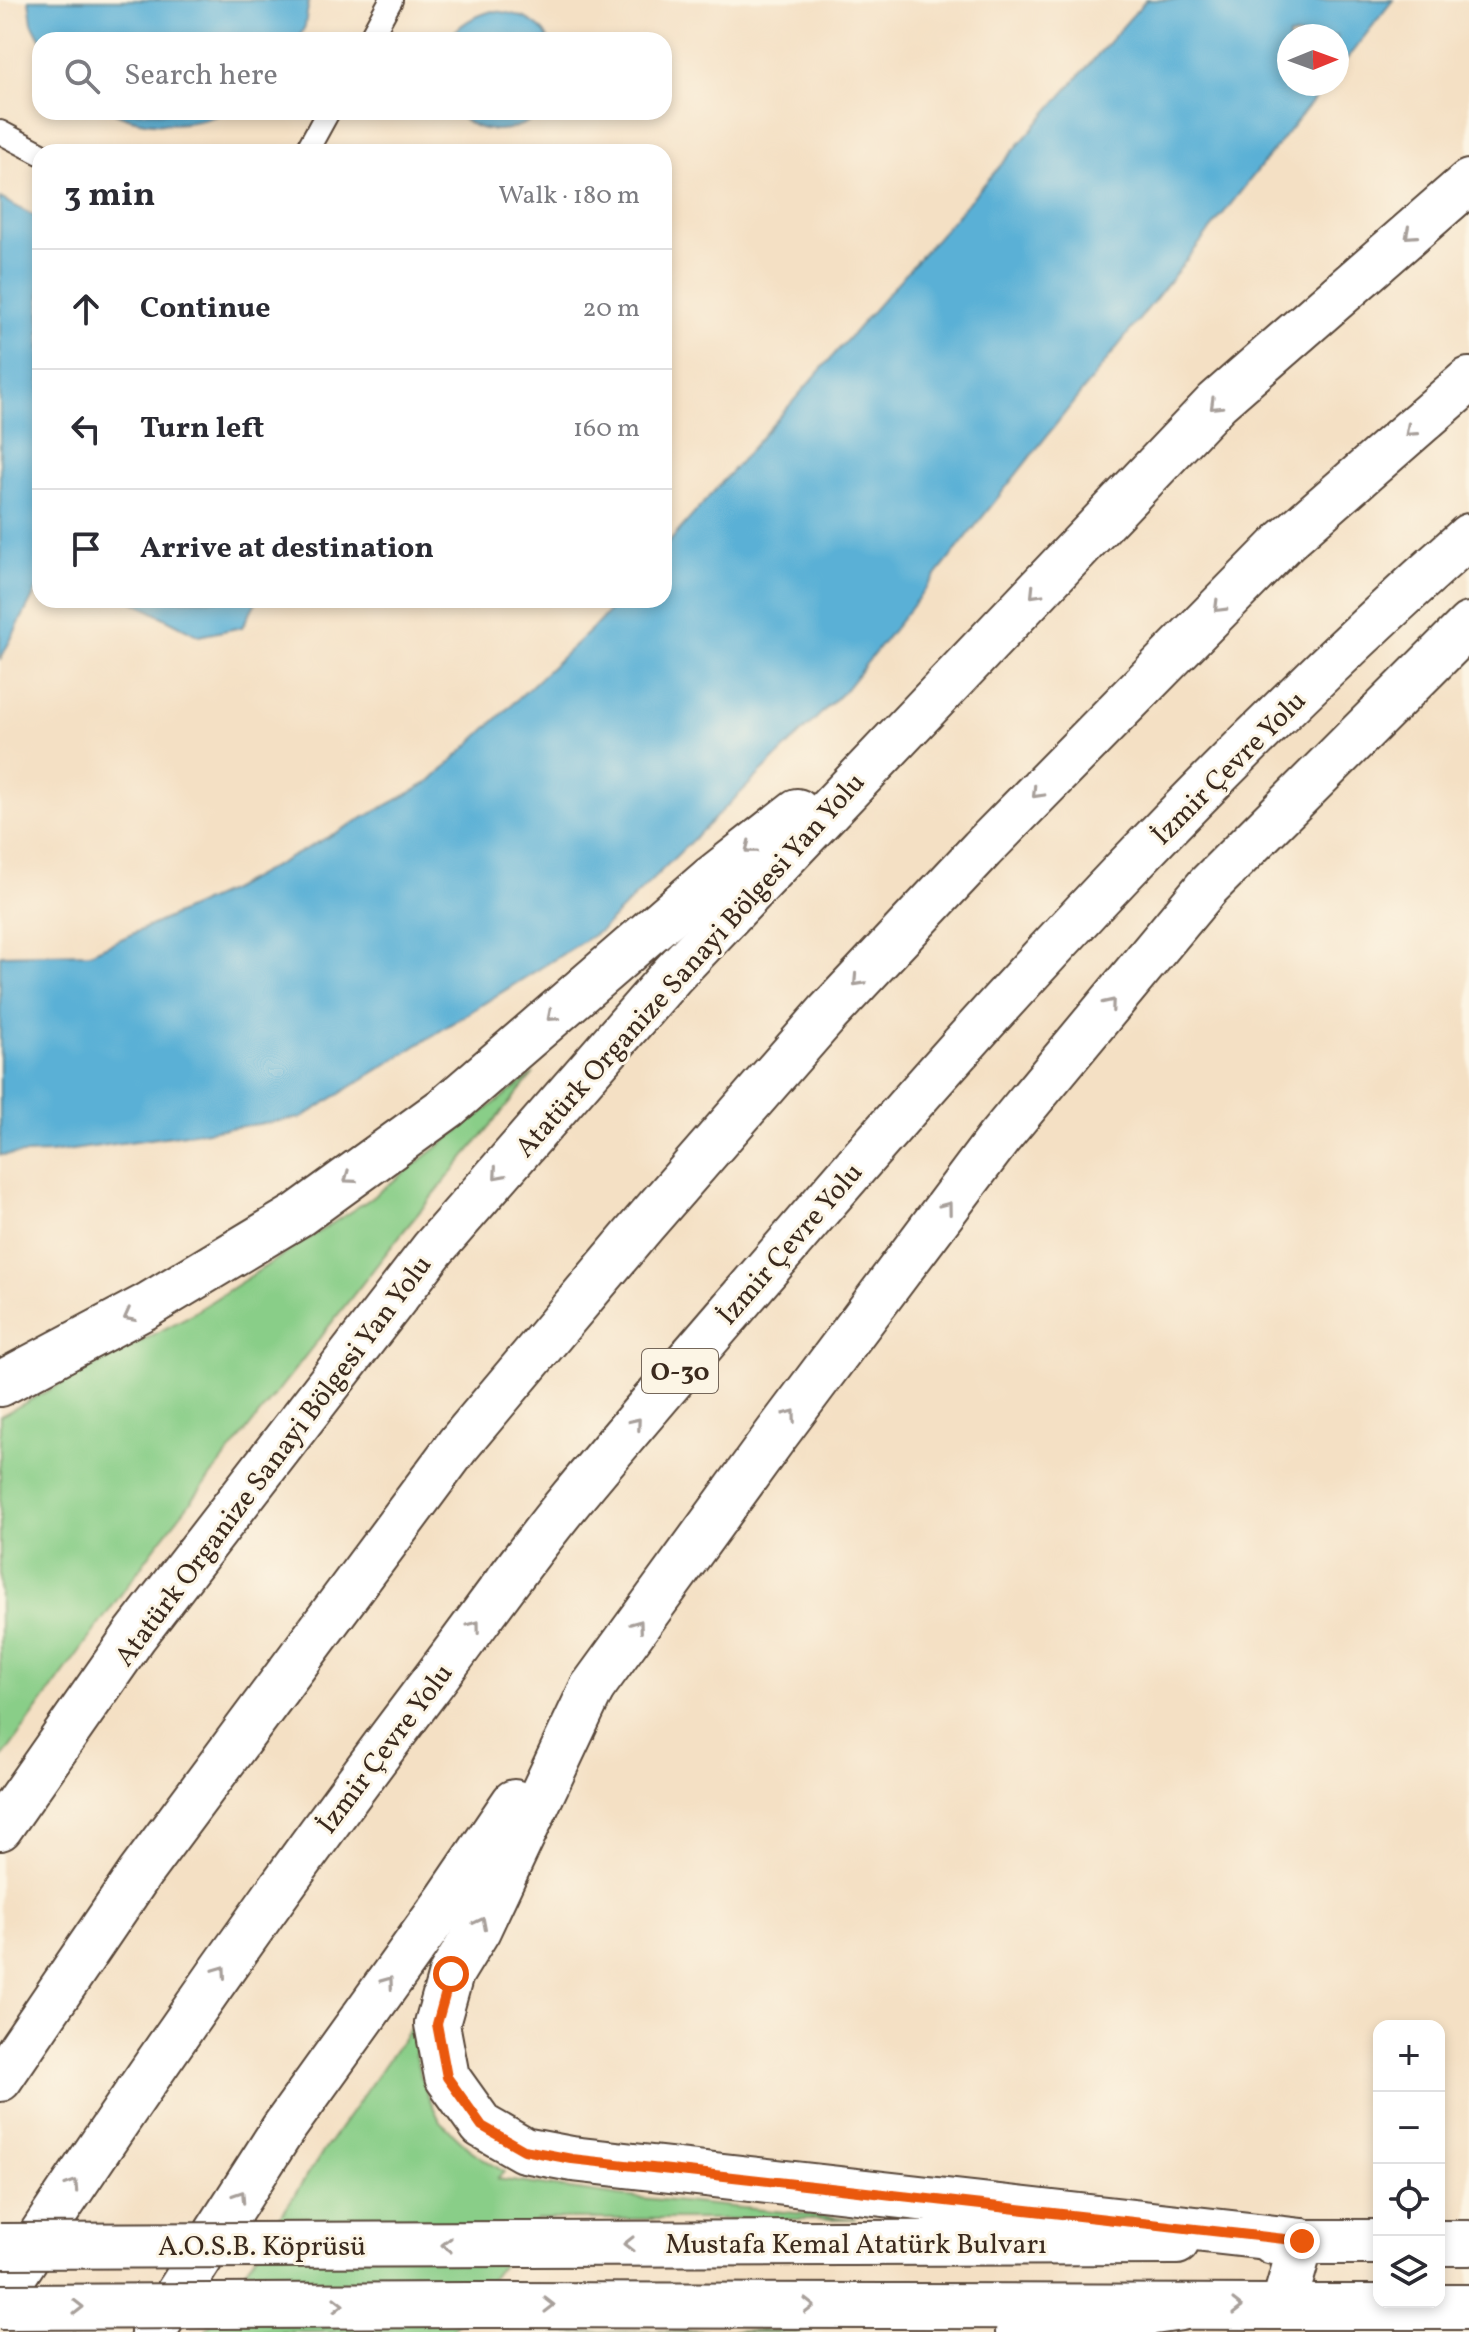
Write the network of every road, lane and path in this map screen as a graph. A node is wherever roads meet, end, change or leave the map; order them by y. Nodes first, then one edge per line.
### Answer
1 (391, 0) edge
2 (373, 32) edge
3 (324, 120) edge
4 (0, 132) edge
5 (310, 144) edge
6 (32, 149) edge
7 (1469, 182) edge
8 (1469, 380) edge
9 (1469, 536) edge
10 (1469, 625) edge
11 (921, 712) junction
12 (0, 1384) edge
13 (592, 1688) junction
14 (0, 1828) edge
15 (0, 2079) edge
16 (1302, 2241) junction
17 (1373, 2242) edge
18 (1445, 2243) edge
19 (1469, 2243) edge
20 (525, 2244) joint
21 (0, 2246) edge
22 (0, 2297) edge
23 (0, 2307) edge
24 (1283, 2307) junction
25 (1469, 2307) edge
26 (1181, 2308) junction
27 (153, 2332) edge
28 (1018, 2332) edge

1 - 2 lane
3 - 5 lane
4 - 6 lane
7 -> 11 main road, Atatürk Organize Sanayi Bölgesi Yan Yolu
8 -> 15 main road
22 -> 9 main road, İzmir Çevre Yolu / O-30
13 -> 10 main road
11 -> 12 main road
11 -> 14 main road, Atatürk Organize Sanayi Bölgesi Yan Yolu
16 -> 13 main road
27 -> 13 main road
16 - 17 main road, Mustafa Kemal Atatürk Bulvarı
16 -> 20 main road, Mustafa Kemal Atatürk Bulvarı
16 - 24 main road
18 - 19 main road
20 -> 21 main road, A.O.S.B. Köprüsü, bridge
23 -> 26 main road, bridge
24 - 25 main road
26 -> 24 main road
26 - 28 main road

